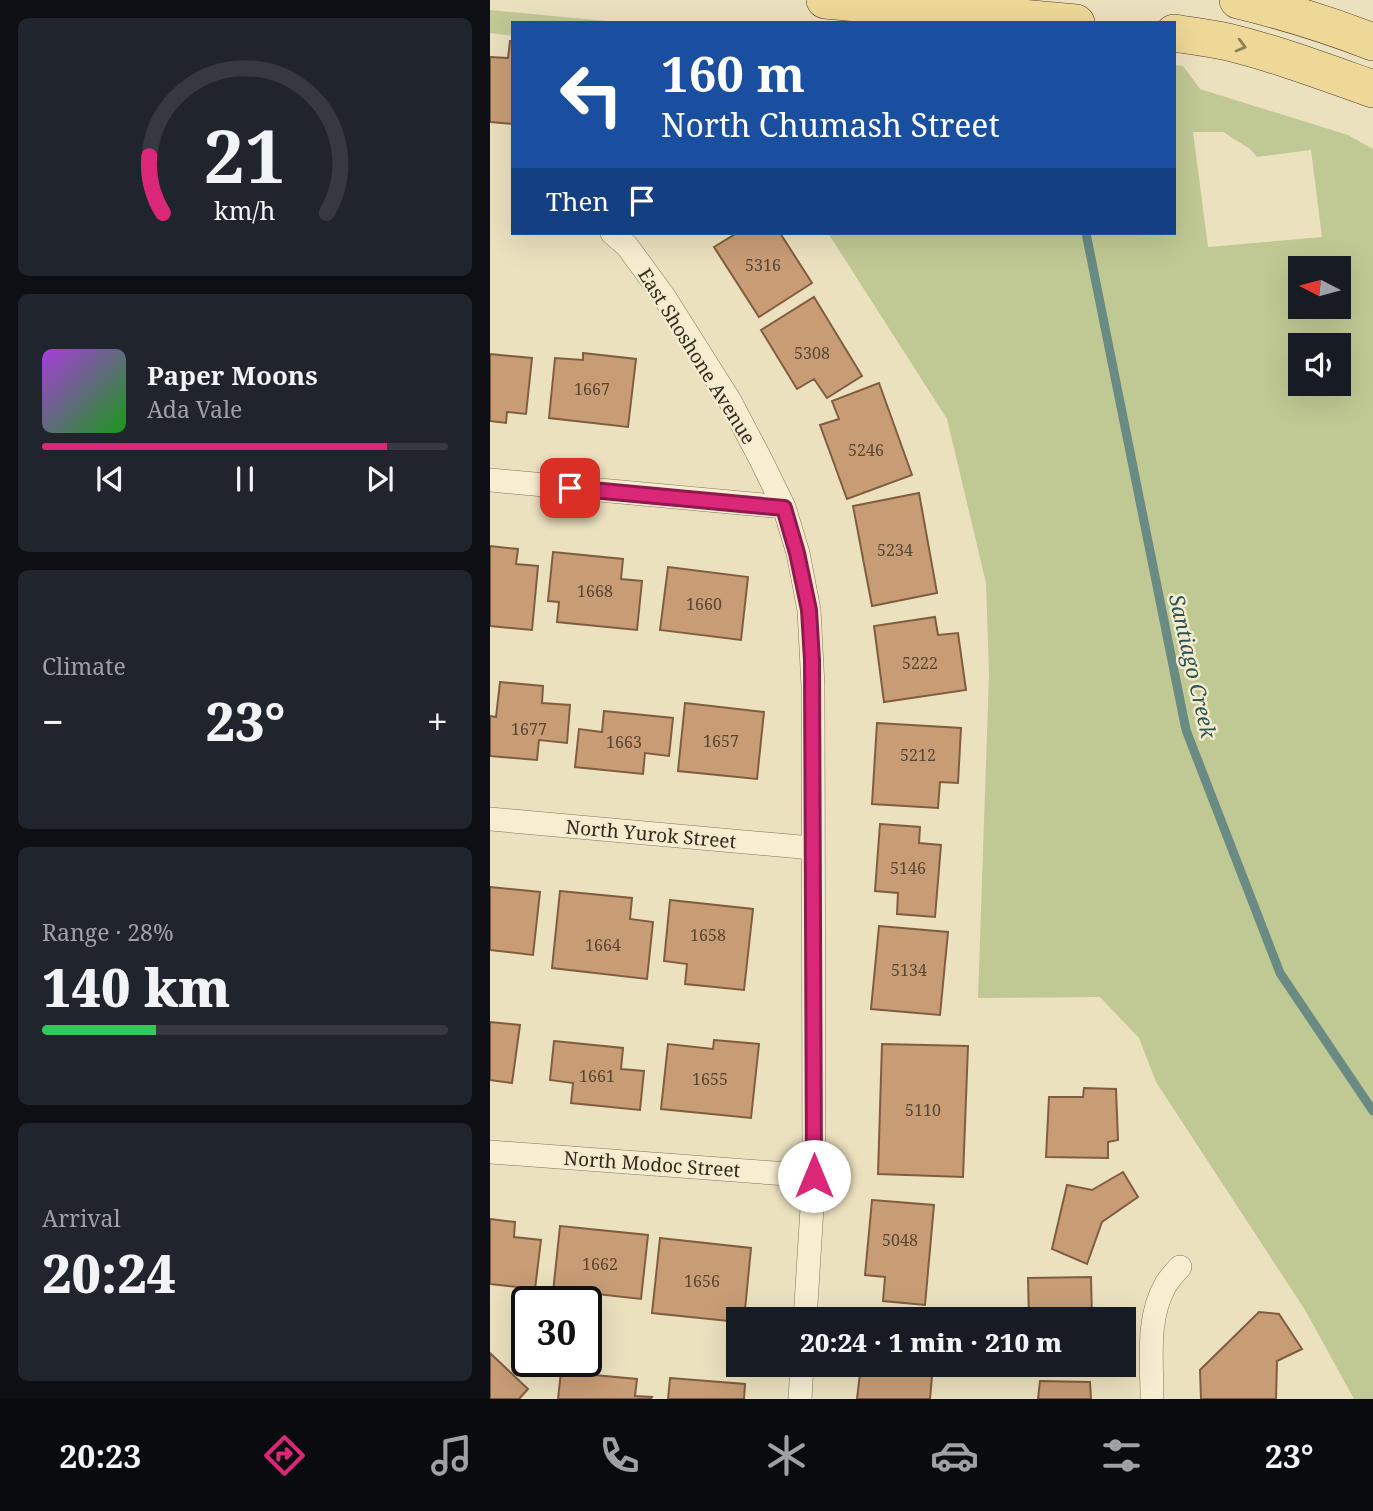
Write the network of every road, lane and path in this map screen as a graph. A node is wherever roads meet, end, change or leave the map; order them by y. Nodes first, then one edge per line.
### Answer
1 (825, 0) edge
2 (1238, 0) edge
3 (1056, 21) edge
4 (1176, 33) edge
5 (1373, 42) edge
6 (1373, 89) edge
7 (614, 235) edge
8 (490, 480) edge
9 (784, 508) junction
10 (490, 819) edge
11 (812, 848) junction
12 (490, 1152) edge
13 (814, 1176) junction
14 (1180, 1267) dead end
15 (806, 1307) edge
16 (801, 1377) edge
17 (800, 1399) edge
18 (1152, 1399) edge

1 - 3 main road
2 - 5 main road
4 -> 6 main road
7 - 9 street, East Shoshone Avenue
8 - 9 street
9 - 11 street, East Shoshone Avenue
10 - 11 street, North Yurok Street
11 - 13 street, East Shoshone Avenue
12 - 13 street, North Modoc Street
13 - 15 street, East Shoshone Avenue
14 - 18 street
16 - 17 street

